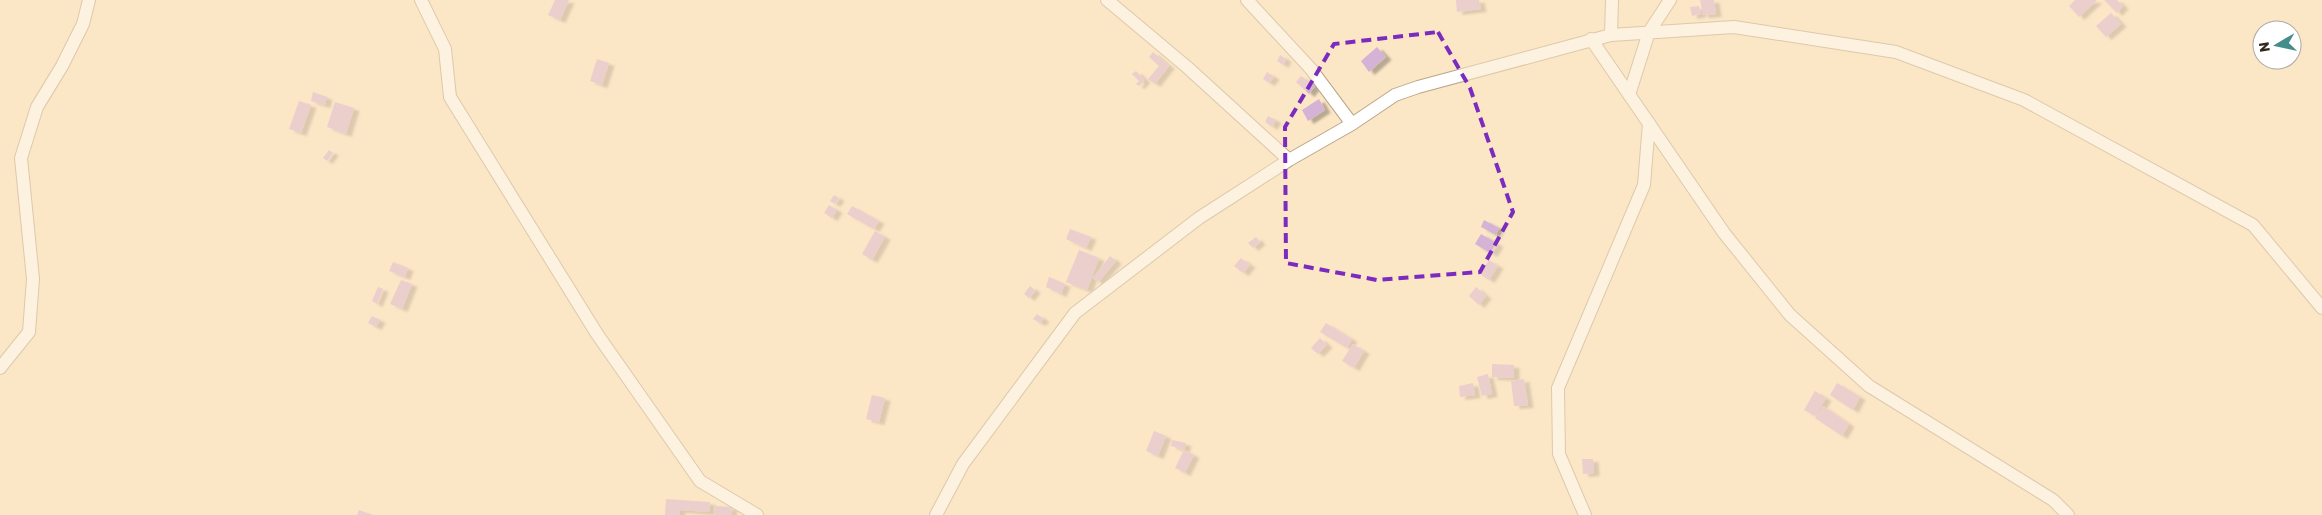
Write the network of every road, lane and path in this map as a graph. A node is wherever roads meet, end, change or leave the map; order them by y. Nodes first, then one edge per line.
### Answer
1 (89, 0) edge
2 (421, 0) edge
3 (1107, 0) edge
4 (1247, 0) edge
5 (1612, 0) edge
6 (1670, 0) edge
7 (1649, 32) junction
8 (1611, 34) junction
9 (1591, 39) junction
10 (1629, 95) junction
11 (1649, 123) junction
12 (1352, 124) junction
13 (1288, 160) junction
14 (2322, 308) edge
15 (0, 368) edge
16 (757, 515) edge
17 (936, 515) edge
18 (1585, 515) edge
19 (2068, 515) edge

1 - 15 street
2 - 16 street
3 - 13 street
4 - 12 street
5 - 8 street
6 - 7 street
7 - 8 street
7 - 10 street
7 - 14 street
8 - 9 street
9 - 10 street
9 - 12 street
10 - 11 street
11 - 18 street
11 - 19 street
12 - 13 street
13 - 17 street

